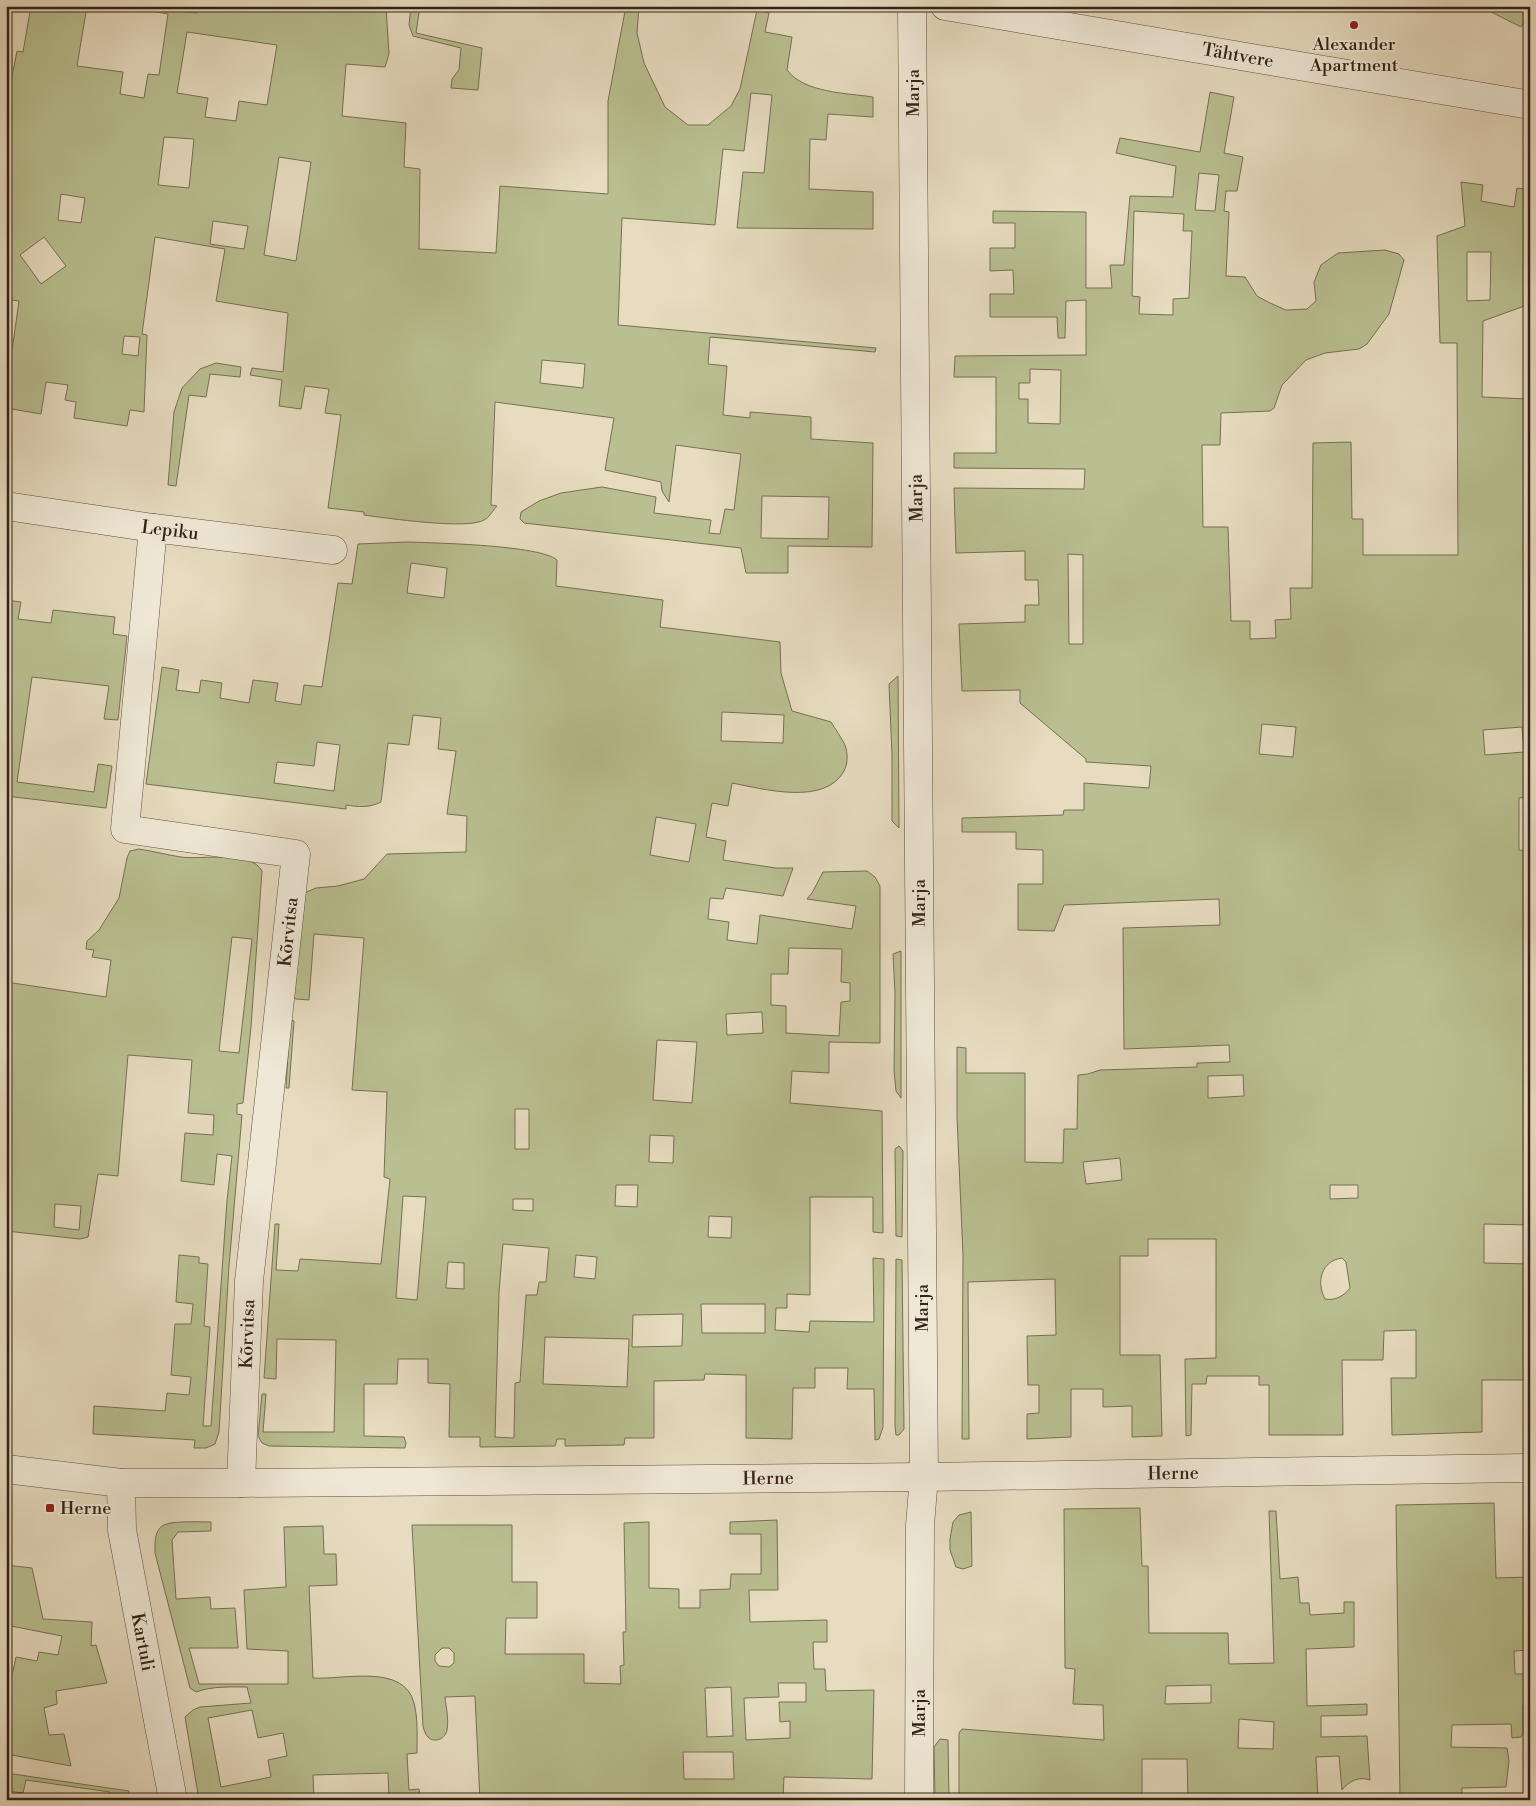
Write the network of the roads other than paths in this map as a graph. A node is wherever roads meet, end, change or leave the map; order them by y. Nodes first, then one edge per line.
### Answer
1 (912, 6) edge
2 (945, 6) edge
3 (1530, 105) edge
4 (6, 506) edge
5 (153, 528) junction
6 (333, 550) dead end
7 (1530, 1468) edge
8 (6, 1470) edge
9 (924, 1477) junction
10 (121, 1482) junction
11 (241, 1483) junction
12 (173, 1800) edge
13 (919, 1800) edge

1 - 9 street, Marja
2 - 3 street, Tähtvere
4 - 5 street, Lepiku
5 - 6 street, Lepiku
5 - 11 street, Kõrvitsa
7 - 9 street, Herne
8 - 10 street, Herne
9 - 11 street, Herne
9 - 13 street, Marja
10 - 11 street, Herne
10 - 12 street, Kartuli

